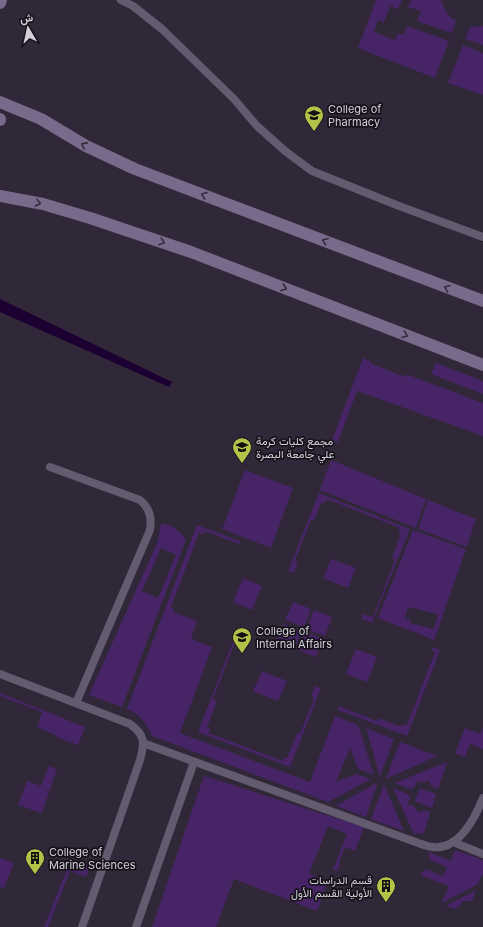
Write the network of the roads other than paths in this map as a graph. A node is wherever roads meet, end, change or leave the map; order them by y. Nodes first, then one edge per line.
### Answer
1 (121, 0) edge
2 (0, 102) edge
3 (0, 196) edge
4 (483, 237) edge
5 (483, 301) edge
6 (483, 365) edge
7 (50, 467) dead end
8 (0, 674) edge
9 (76, 703) junction
10 (143, 744) junction
11 (194, 762) junction
12 (483, 798) edge
13 (453, 842) junction
14 (483, 854) edge
15 (82, 927) edge
16 (136, 927) edge

1 - 4 lane
5 -> 2 street
3 -> 6 street
7 - 9 lane
8 - 9 lane
9 - 10 lane
10 - 11 lane
10 - 15 lane
11 - 13 lane
11 - 16 lane
12 - 13 lane
13 - 14 lane

